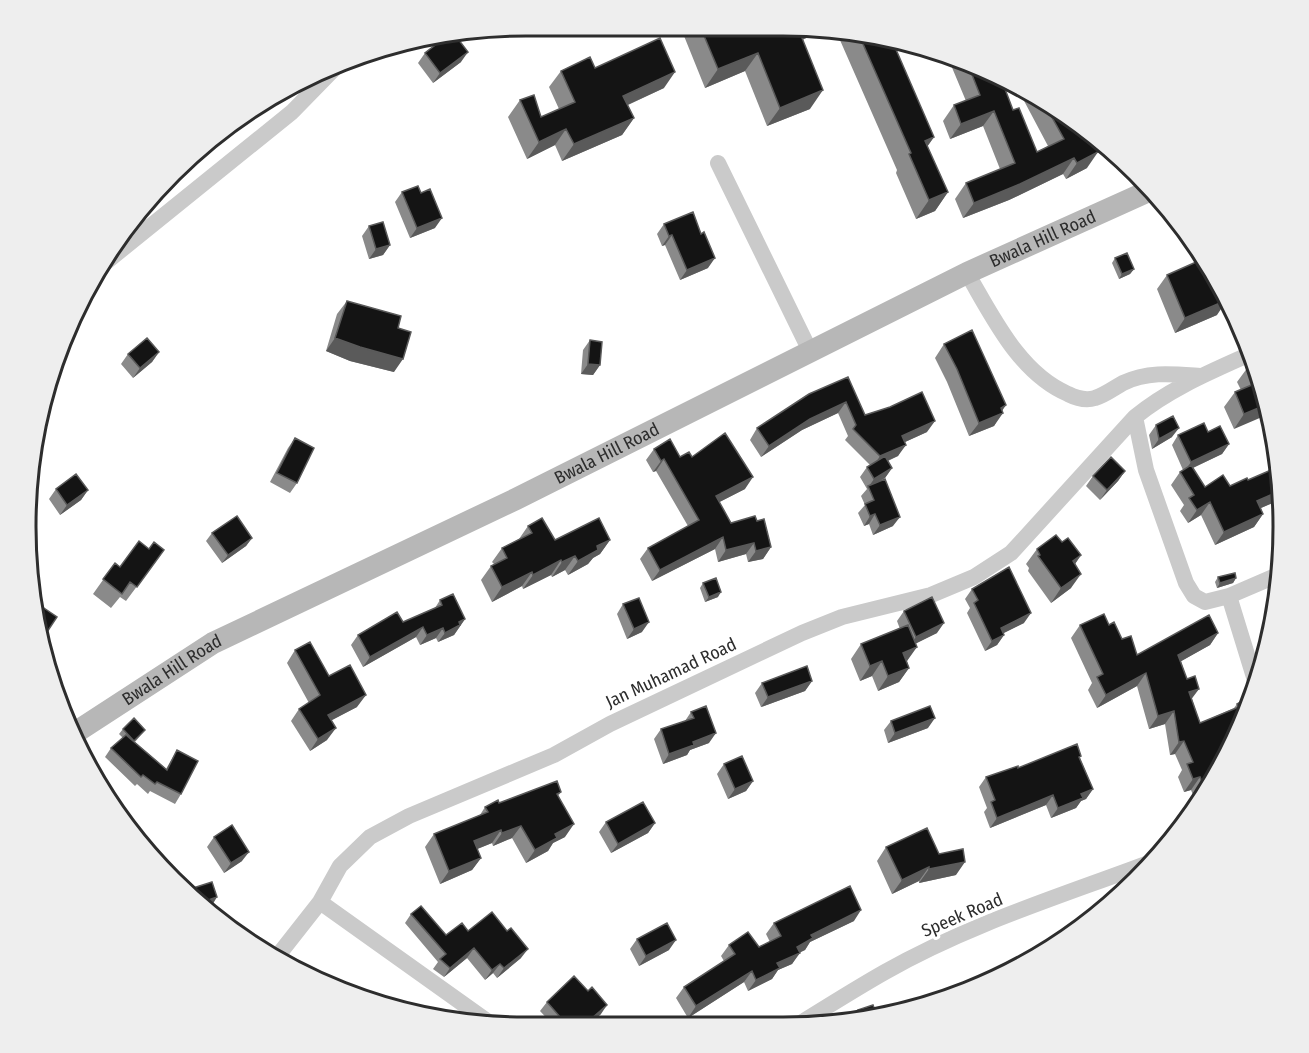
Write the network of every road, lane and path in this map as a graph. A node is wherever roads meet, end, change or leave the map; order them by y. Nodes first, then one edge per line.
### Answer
1 (322, 81) edge
2 (718, 163) dead end
3 (1142, 194) edge
4 (123, 249) edge
5 (967, 273) junction
6 (810, 351) junction
7 (1243, 357) edge
8 (1200, 376) junction
9 (1135, 417) junction
10 (1270, 578) edge
11 (1229, 596) junction
12 (1251, 669) edge
13 (80, 729) edge
14 (1131, 870) edge
15 (320, 902) junction
16 (281, 951) edge
17 (478, 1014) edge
18 (812, 1016) edge

1 - 4 street
2 - 6 street
3 - 5 street, Bwala Hill Road
5 - 6 street, Bwala Hill Road
5 - 8 street
6 - 13 street, Bwala Hill Road
7 - 8 street, Jan Muhamad Road
8 - 9 street, Jan Muhamad Road
9 - 11 street
9 - 15 street, Jan Muhamad Road
10 - 11 street
11 - 12 street
14 - 18 street, Speek Road
15 - 16 street, Jan Muhamad Road
15 - 17 street

